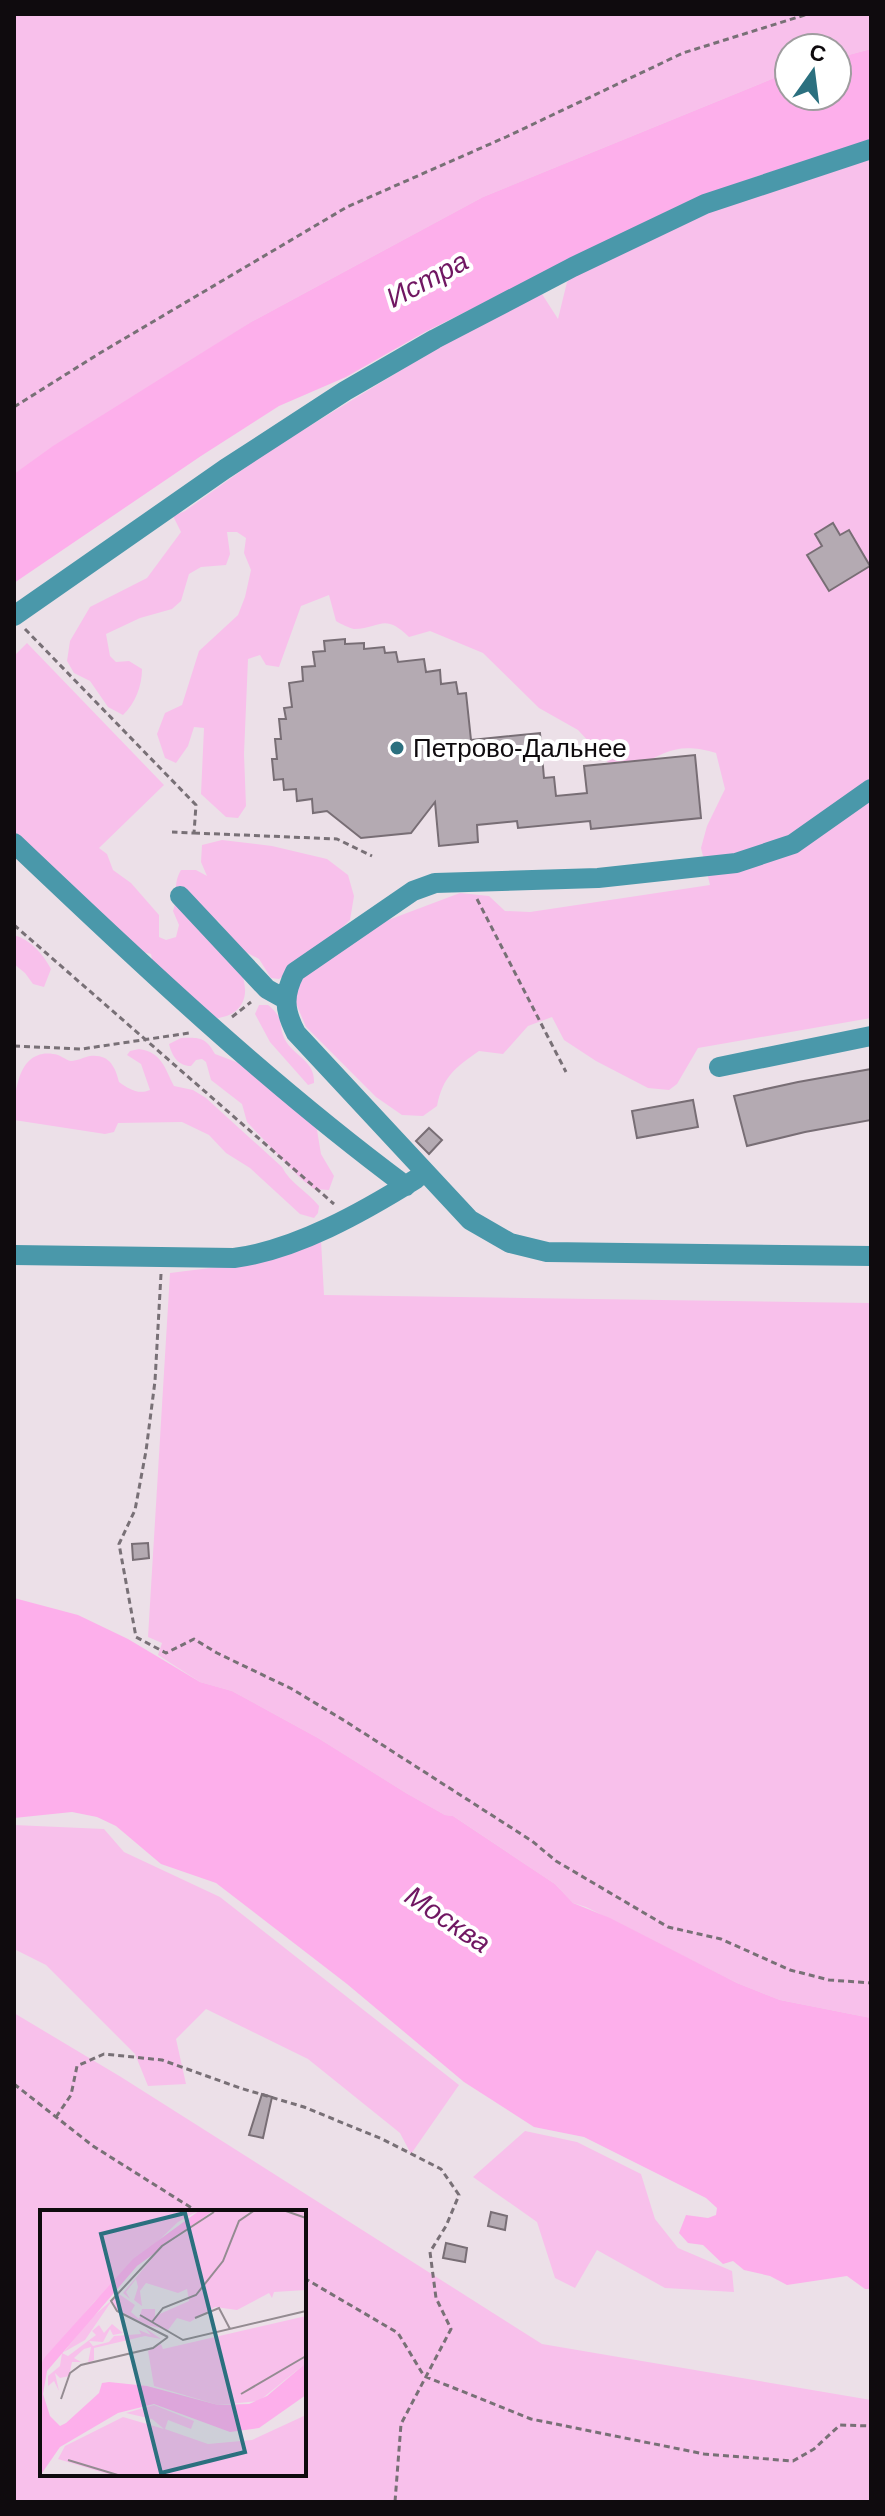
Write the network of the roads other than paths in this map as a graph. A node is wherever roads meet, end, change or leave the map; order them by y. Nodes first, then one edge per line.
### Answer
1 (871, 149) edge
2 (19, 622) edge
3 (871, 789) edge
4 (14, 843) edge
5 (180, 896) dead end
6 (276, 994) junction
7 (871, 1036) edge
8 (719, 1067) dead end
9 (426, 1173) junction
10 (406, 1186) junction
11 (14, 1255) edge
12 (871, 1256) edge

1 - 2 street
3 - 6 street
4 - 10 street
5 - 6 street
6 - 9 street
7 - 8 street
9 - 10 street
9 - 12 street
10 - 11 street

